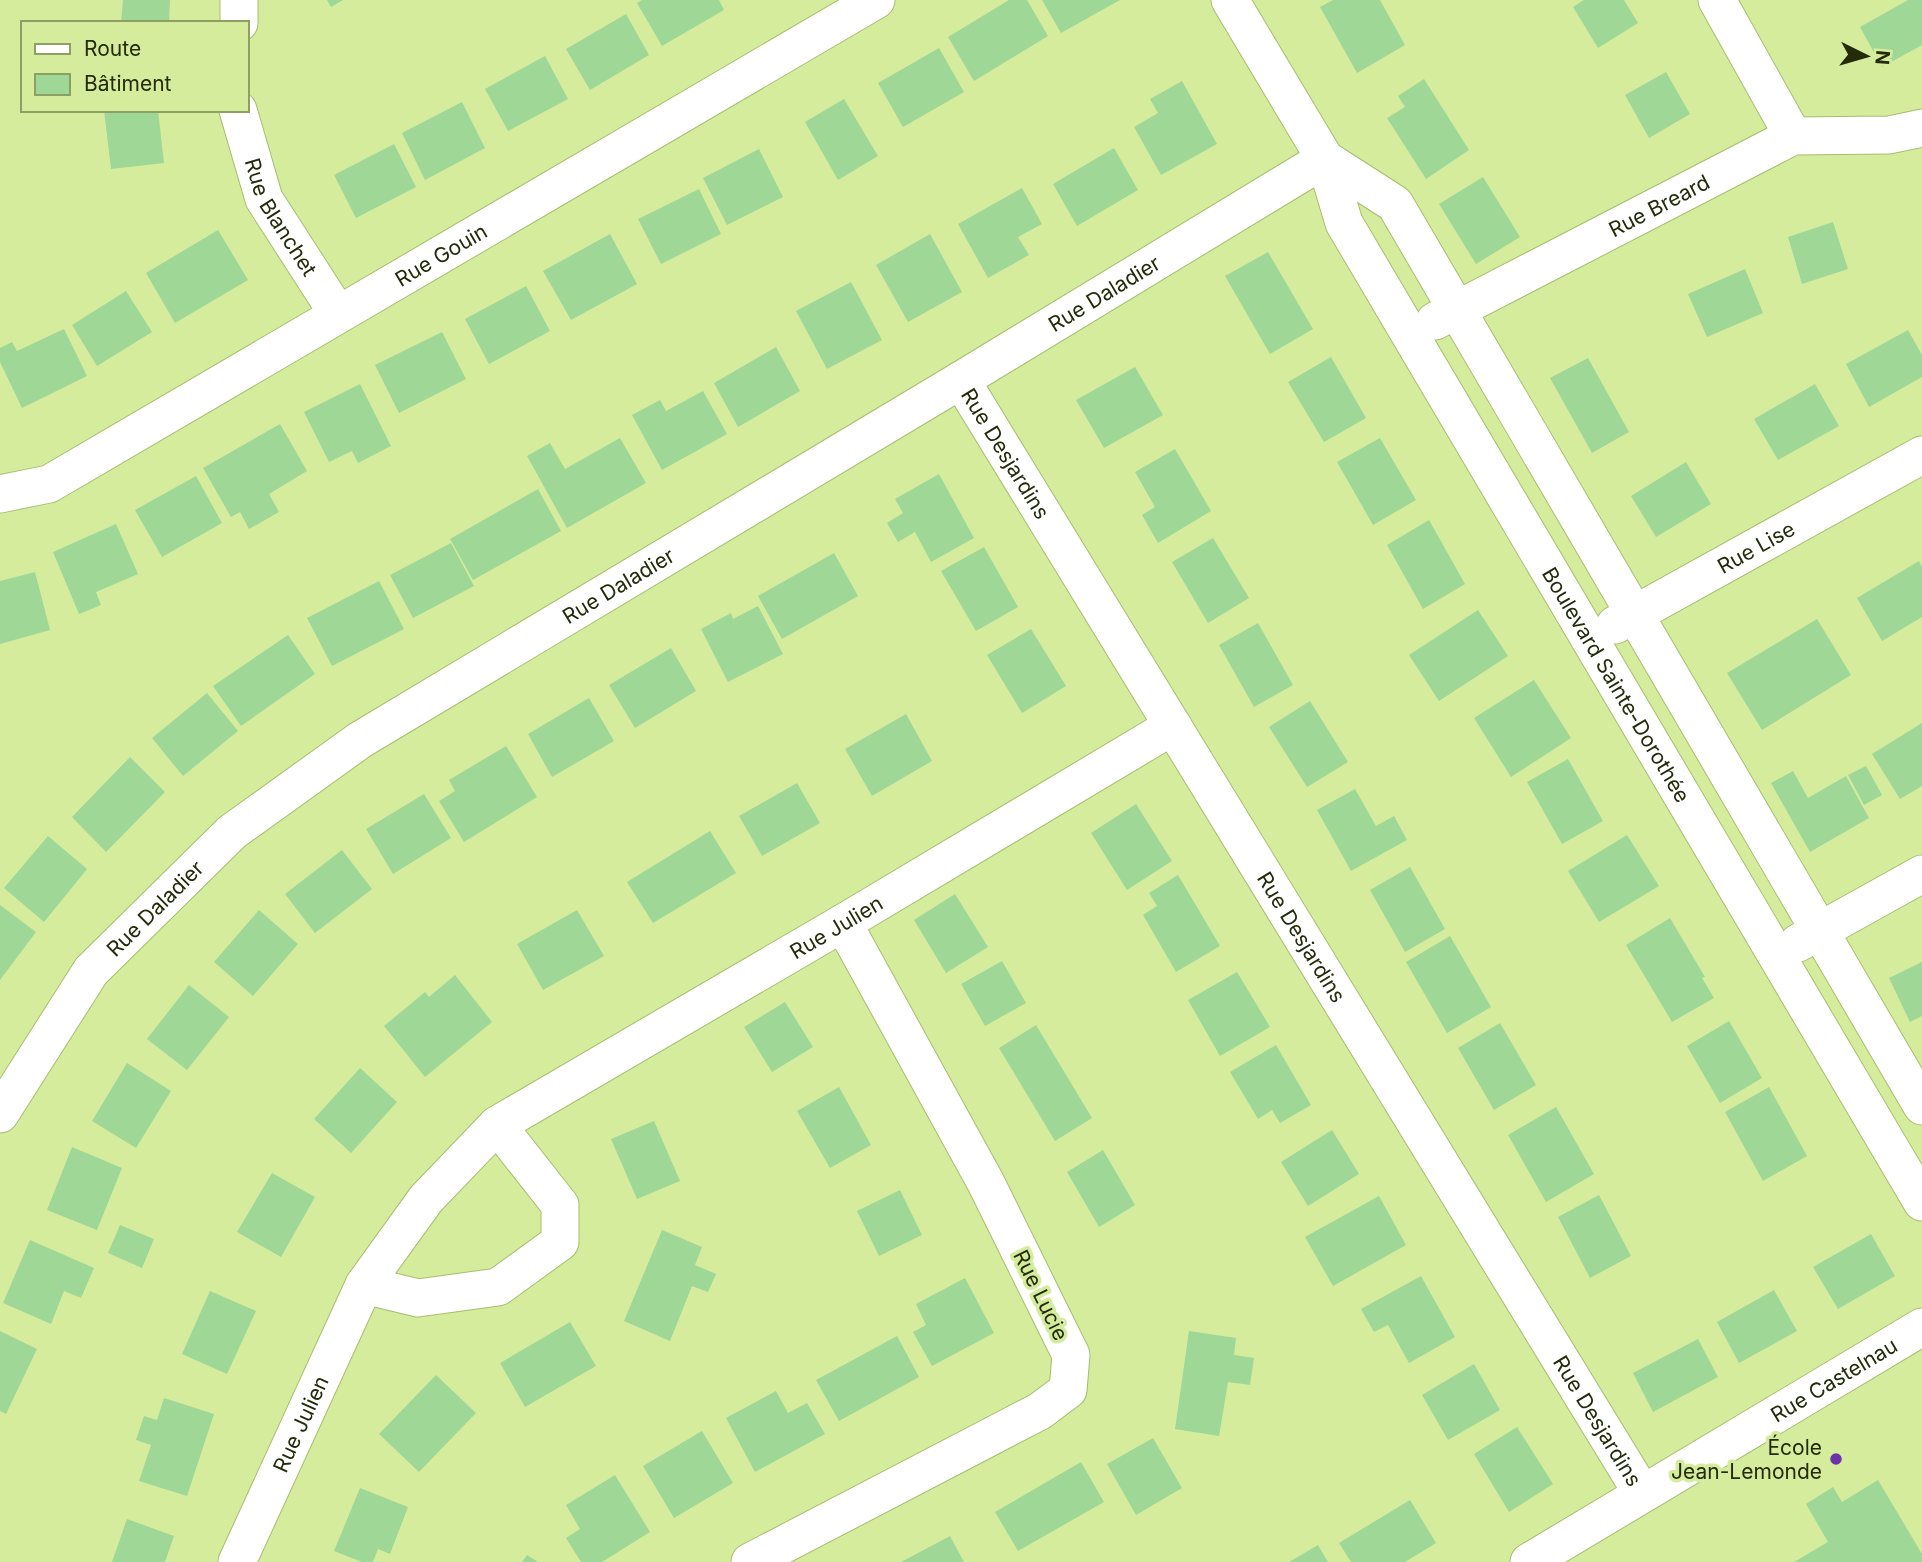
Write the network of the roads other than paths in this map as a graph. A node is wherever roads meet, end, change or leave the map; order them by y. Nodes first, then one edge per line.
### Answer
1 (239, 0) edge
2 (876, 0) edge
3 (1230, 0) edge
4 (1717, 0) edge
5 (239, 21) edge
6 (239, 112) edge
7 (1922, 128) edge
8 (1793, 136) junction
9 (1325, 159) junction
10 (1456, 309) junction
11 (338, 314) junction
12 (1410, 335) junction
13 (961, 380) junction
14 (1922, 455) edge
15 (0, 494) edge
16 (1634, 614) junction
17 (1589, 639) junction
18 (1173, 726) junction
19 (1922, 874) edge
20 (842, 922) junction
21 (1819, 930) junction
22 (1777, 956) junction
23 (1922, 1106) edge
24 (0, 1114) edge
25 (497, 1125) junction
26 (1922, 1202) edge
27 (364, 1285) junction
28 (1922, 1327) edge
29 (1642, 1493) junction
30 (237, 1562) edge
31 (751, 1562) edge
32 (1529, 1562) edge

1 - 5 street
2 - 11 street, Rue Gouin
3 - 9 street, Boulevard Sainte-Dorothée
4 - 8 street
6 - 11 street, Rue Blanchet
7 - 8 street, Rue Breard
8 - 10 street, Rue Breard
9 - 10 street, Boulevard Sainte-Dorothée
9 - 12 street, Boulevard Sainte-Dorothée
9 - 13 street, Rue Daladier
10 - 12 street, Rue Breard
10 - 16 street, Boulevard Sainte-Dorothée
11 - 15 street, Rue Gouin
12 - 17 street, Boulevard Sainte-Dorothée
13 - 18 street, Rue Desjardins
13 - 24 street, Rue Daladier
14 - 16 street, Rue Lise
16 - 17 street, Rue Lise
16 - 21 street, Boulevard Sainte-Dorothée
17 - 22 street, Boulevard Sainte-Dorothée
18 - 20 street, Rue Julien
18 - 29 street, Rue Desjardins
19 - 21 street
20 - 25 street, Rue Julien
20 - 31 street, Rue Lucie
21 - 22 street
21 - 23 street, Boulevard Sainte-Dorothée
22 - 26 street, Boulevard Sainte-Dorothée
25 - 27 street, Rue Julien
25 - 27 street
27 - 30 street, Rue Julien
28 - 29 street, Rue Castelnau
29 - 32 street, Rue Castelnau

